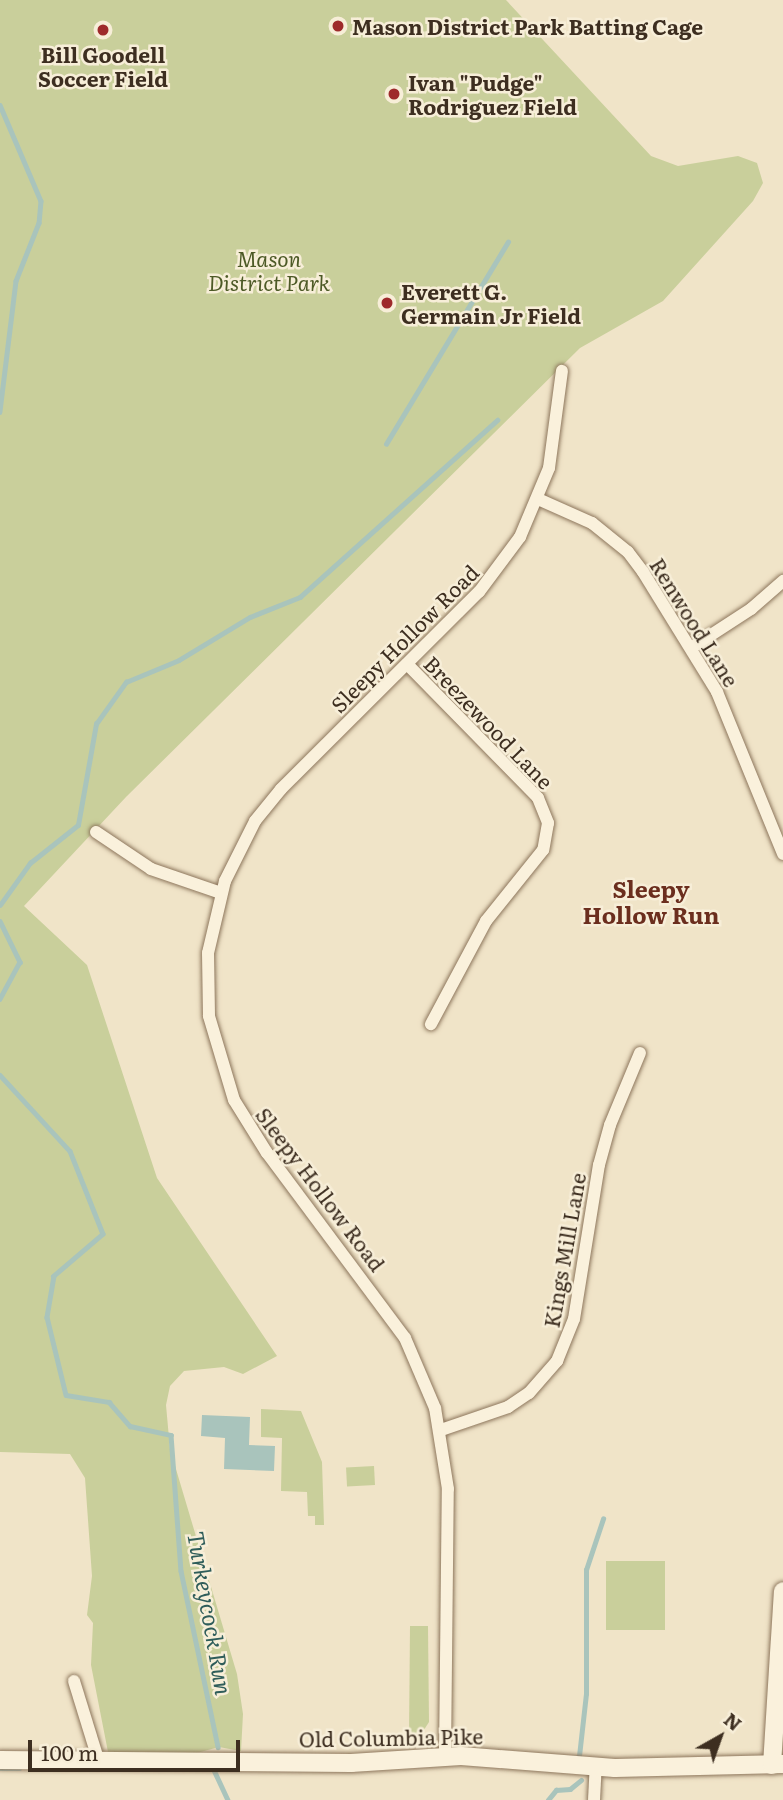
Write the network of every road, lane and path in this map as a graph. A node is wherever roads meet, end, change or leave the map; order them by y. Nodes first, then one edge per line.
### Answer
1 (562, 371) dead end
2 (538, 499) junction
3 (783, 581) edge
4 (691, 648) junction
5 (407, 664) junction
6 (96, 832) dead end
7 (783, 854) edge
8 (220, 893) junction
9 (432, 1024) dead end
10 (640, 1053) dead end
11 (441, 1430) junction
12 (783, 1591) edge
13 (74, 1681) dead end
14 (445, 1756) junction
15 (98, 1759) junction
16 (0, 1760) edge
17 (777, 1765) edge
18 (596, 1767) junction
19 (594, 1800) edge

1 - 2 street
2 - 4 street, Renwood Lane
2 - 5 street, Sleepy Hollow Road
3 - 4 street
4 - 7 street, Renwood Lane
5 - 8 street, Sleepy Hollow Road
5 - 9 street, Breezewood Lane
6 - 8 street
8 - 11 street, Sleepy Hollow Road
10 - 11 street, Kings Mill Lane
11 - 14 street, Sleepy Hollow Road
12 - 17 street
13 - 15 street
14 - 15 street, Old Columbia Pike
14 - 18 street, Old Columbia Pike
15 - 16 street, Old Columbia Pike
17 - 18 street, Old Columbia Pike
18 - 19 street

